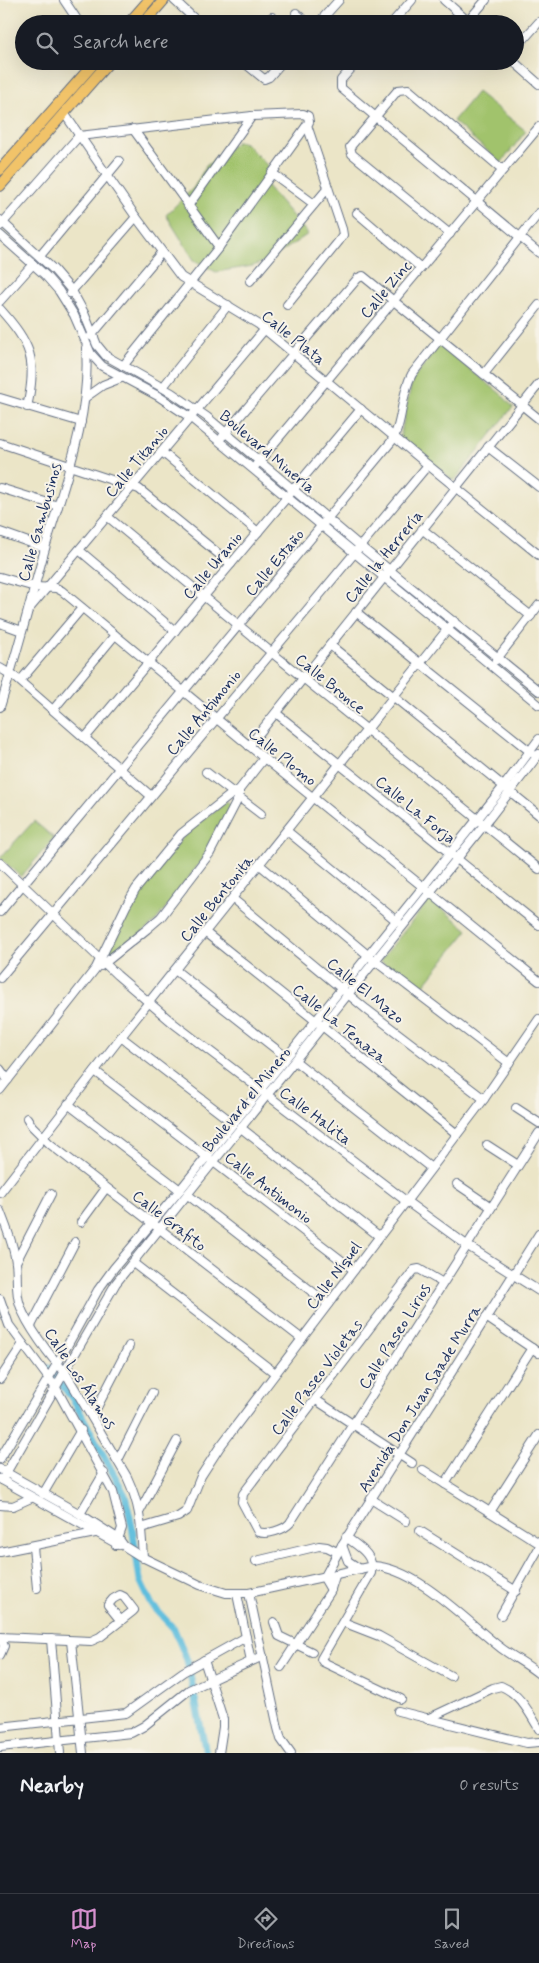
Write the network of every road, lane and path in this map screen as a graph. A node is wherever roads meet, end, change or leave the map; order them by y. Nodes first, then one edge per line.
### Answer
1 (64, 0) edge
2 (149, 0) edge
3 (164, 0) edge
4 (174, 0) edge
5 (339, 0) edge
6 (412, 0) edge
7 (444, 0) edge
8 (486, 0) edge
9 (74, 15) edge
10 (136, 15) edge
11 (151, 15) edge
12 (190, 15) edge
13 (326, 15) edge
14 (399, 15) edge
15 (461, 15) edge
16 (474, 15) edge
17 (539, 22) edge
18 (524, 39) edge
19 (88, 70) edge
20 (102, 70) edge
21 (253, 70) edge
22 (275, 70) edge
23 (351, 70) edge
24 (523, 70) edge
25 (539, 84) edge
26 (64, 113) junction
27 (252, 116) junction
28 (375, 117) junction
29 (307, 125) junction
30 (539, 127) edge
31 (133, 129) junction
32 (79, 136) junction
33 (118, 161) dead end
34 (0, 170) edge
35 (503, 170) junction
36 (272, 174) junction
37 (106, 176) junction
38 (0, 186) edge
39 (328, 188) junction
40 (477, 202) junction
41 (314, 204) junction
42 (188, 206) junction
43 (357, 213) dead end
44 (539, 213) edge
45 (136, 217) junction
46 (1, 223) edge
47 (450, 234) junction
48 (0, 235) edge
49 (520, 237) junction
50 (219, 247) junction
51 (161, 252) junction
52 (539, 253) edge
53 (40, 256) junction
54 (34, 264) junction
55 (422, 268) junction
56 (193, 280) junction
57 (250, 281) dead end
58 (72, 291) junction
59 (66, 299) junction
60 (394, 300) junction
61 (0, 301) edge
62 (287, 305) dead end
63 (539, 305) edge
64 (228, 306) junction
65 (0, 309) edge
66 (265, 329) junction
67 (92, 334) junction
68 (440, 338) junction
69 (85, 342) junction
70 (294, 354) junction
71 (123, 366) junction
72 (484, 374) junction
73 (144, 377) junction
74 (121, 378) junction
75 (327, 381) junction
76 (539, 384) edge
77 (138, 386) junction
78 (162, 387) junction
79 (86, 397) junction
80 (0, 398) edge
81 (522, 405) junction
82 (27, 407) junction
83 (361, 409) junction
84 (197, 410) junction
85 (191, 418) junction
86 (539, 419) edge
87 (81, 422) junction
88 (226, 434) junction
89 (394, 437) junction
90 (219, 441) junction
91 (0, 443) edge
92 (488, 447) junction
93 (162, 452) junction
94 (259, 462) junction
95 (428, 465) junction
96 (70, 467) junction
97 (253, 469) junction
98 (133, 486) junction
99 (539, 487) edge
100 (0, 488) edge
101 (456, 488) junction
102 (293, 490) junction
103 (287, 498) junction
104 (58, 506) junction
105 (108, 517) junction
106 (328, 519) junction
107 (321, 526) junction
108 (422, 529) junction
109 (0, 532) edge
110 (258, 532) junction
111 (360, 546) junction
112 (46, 548) junction
113 (79, 550) junction
114 (354, 553) junction
115 (539, 555) edge
116 (231, 564) junction
117 (390, 570) junction
118 (0, 577) edge
119 (384, 578) junction
120 (34, 587) junction
121 (48, 588) junction
122 (204, 597) junction
123 (539, 605) edge
124 (82, 608) junction
125 (28, 610) junction
126 (356, 612) junction
127 (530, 616) junction
128 (454, 622) junction
129 (0, 624) edge
130 (238, 626) junction
131 (448, 629) junction
132 (22, 631) junction
133 (175, 631) junction
134 (115, 635) junction
135 (330, 646) junction
136 (271, 652) junction
137 (498, 657) junction
138 (148, 663) junction
139 (420, 664) junction
140 (492, 665) junction
141 (0, 668) edge
142 (10, 673) junction
143 (303, 679) junction
144 (20, 681) junction
145 (539, 691) edge
146 (183, 692) junction
147 (394, 697) junction
148 (539, 705) edge
149 (0, 707) edge
150 (53, 710) junction
151 (276, 713) junction
152 (216, 718) junction
153 (367, 730) junction
154 (85, 738) junction
155 (539, 739) edge
156 (249, 746) junction
157 (530, 751) junction
158 (538, 756) edge
159 (264, 758) junction
160 (340, 764) junction
161 (119, 768) junction
162 (206, 772) dead end
163 (504, 786) junction
164 (511, 792) junction
165 (237, 793) junction
166 (151, 796) junction
167 (314, 798) junction
168 (261, 814) dead end
169 (539, 815) edge
170 (477, 819) junction
171 (484, 825) junction
172 (287, 831) junction
173 (450, 854) junction
174 (457, 860) junction
175 (0, 863) edge
176 (260, 865) junction
177 (539, 869) edge
178 (22, 885) junction
179 (423, 886) junction
180 (430, 892) junction
181 (233, 899) junction
182 (0, 912) edge
183 (53, 914) junction
184 (395, 920) junction
185 (539, 925) edge
186 (403, 926) junction
187 (206, 932) junction
188 (367, 955) junction
189 (102, 961) junction
190 (375, 961) junction
191 (175, 970) junction
192 (0, 978) edge
193 (539, 981) edge
194 (342, 988) junction
195 (349, 994) junction
196 (149, 1003) junction
197 (539, 1019) edge
198 (315, 1021) junction
199 (322, 1027) junction
200 (121, 1037) junction
201 (286, 1057) junction
202 (295, 1061) junction
203 (509, 1063) junction
204 (0, 1069) edge
205 (94, 1071) junction
206 (8, 1080) junction
207 (260, 1089) junction
208 (0, 1090) edge
209 (267, 1095) junction
210 (484, 1099) junction
211 (68, 1104) junction
212 (516, 1108) dead end
213 (27, 1118) dead end
214 (233, 1123) junction
215 (539, 1123) edge
216 (241, 1128) junction
217 (539, 1133) edge
218 (457, 1134) junction
219 (42, 1138) junction
220 (487, 1145) dead end
221 (207, 1156) junction
222 (214, 1162) junction
223 (518, 1165) junction
224 (432, 1168) junction
225 (457, 1184) dead end
226 (106, 1188) junction
227 (180, 1190) junction
228 (0, 1193) edge
229 (51, 1194) dead end
230 (188, 1195) junction
231 (406, 1202) junction
232 (491, 1208) junction
233 (0, 1211) edge
234 (81, 1222) dead end
235 (152, 1224) junction
236 (160, 1230) junction
237 (539, 1234) edge
238 (379, 1236) junction
239 (75, 1242) dead end
240 (468, 1246) junction
241 (16, 1262) junction
242 (133, 1263) junction
243 (354, 1270) junction
244 (513, 1275) junction
245 (444, 1283) junction
246 (539, 1291) edge
247 (0, 1298) edge
248 (328, 1304) junction
249 (486, 1317) junction
250 (31, 1326) junction
251 (302, 1339) junction
252 (23, 1344) junction
253 (129, 1346) dead end
254 (532, 1348) junction
255 (539, 1353) edge
256 (53, 1372) junction
257 (275, 1373) junction
258 (0, 1379) edge
259 (60, 1381) junction
260 (152, 1393) dead end
261 (316, 1400) junction
262 (92, 1417) junction
263 (354, 1425) junction
264 (81, 1430) junction
265 (539, 1435) edge
266 (177, 1441) dead end
267 (399, 1455) junction
268 (0, 1459) edge
269 (118, 1460) junction
270 (412, 1463) dead end
271 (423, 1470) dead end
272 (104, 1473) junction
273 (2, 1476) edge
274 (445, 1484) junction
275 (43, 1494) junction
276 (31, 1498) junction
277 (372, 1499) junction
278 (0, 1505) edge
279 (140, 1511) junction
280 (490, 1512) junction
281 (80, 1514) junction
282 (406, 1522) dead end
283 (141, 1528) junction
284 (420, 1531) dead end
285 (258, 1532) joint
286 (96, 1533) junction
287 (346, 1537) junction
288 (539, 1543) edge
289 (122, 1545) junction
290 (33, 1546) junction
291 (340, 1548) junction
292 (539, 1548) edge
293 (0, 1552) edge
294 (142, 1557) junction
295 (256, 1561) dead end
296 (373, 1566) junction
297 (360, 1569) junction
298 (335, 1576) junction
299 (324, 1578) junction
300 (37, 1588) dead end
301 (331, 1590) junction
302 (516, 1591) junction
303 (237, 1594) junction
304 (250, 1594) junction
305 (501, 1615) dead end
306 (121, 1621) junction
307 (274, 1622) dead end
308 (343, 1622) junction
309 (0, 1637) edge
310 (246, 1637) junction
311 (51, 1639) junction
312 (70, 1641) junction
313 (295, 1643) junction
314 (312, 1652) dead end
315 (0, 1655) edge
316 (263, 1656) junction
317 (204, 1660) junction
318 (251, 1661) junction
319 (281, 1667) dead end
320 (539, 1674) edge
321 (451, 1676) dead end
322 (210, 1680) junction
323 (401, 1699) dead end
324 (398, 1711) dead end
325 (80, 1718) junction
326 (428, 1719) junction
327 (56, 1720) junction
328 (0, 1727) edge
329 (539, 1729) edge
330 (81, 1738) junction
331 (59, 1740) junction
332 (539, 1742) edge
333 (0, 1747) edge
334 (60, 1753) edge
335 (83, 1753) edge
336 (220, 1753) edge
337 (291, 1753) edge

1 - 9 street
2 - 10 main road
3 - 11 main road
4 - 12 street
5 - 13 street
6 - 14 street
7 - 15 street
8 - 16 street
17 - 18 street
19 - 34 main road
20 - 26 main road
21 - 22 street
23 - 28 street
24 - 25 street
26 - 32 street, Calle Plata
26 - 38 main road
27 - 29 street
27 - 31 street
27 - 42 street
28 - 35 street
28 - 40 street
28 - 47 street
29 - 36 street
29 - 39 street
30 - 35 street, Calle Zinc
31 - 32 street
31 - 42 street
32 - 37 street, Calle Plata
32 - 46 street
33 - 37 street
35 - 40 street, Calle Zinc
36 - 41 street
36 - 50 street
37 - 45 street, Calle Plata
37 - 53 street
39 - 41 street
39 - 62 street
40 - 47 street, Calle Zinc
40 - 49 street
41 - 57 street
42 - 50 street
43 - 55 street
44 - 49 street, Calle Estaño
45 - 51 street, Calle Plata
45 - 58 street
46 - 53 street, Boulevard Minería
47 - 55 street, Calle Zinc
48 - 54 street, Boulevard Minería
49 - 52 street
49 - 68 street, Calle Estaño
50 - 56 street
51 - 56 street, Calle Plata
51 - 67 street
53 - 58 street, Boulevard Minería
54 - 59 street, Boulevard Minería
54 - 61 street
55 - 60 street, Calle Zinc
56 - 64 street, Calle Plata
56 - 71 street
58 - 59 street
58 - 67 street, Boulevard Minería
59 - 69 street, Boulevard Minería
60 - 68 street
60 - 70 street
60 - 75 street, Calle Zinc
63 - 72 street
64 - 66 street, Calle Plata
64 - 78 street
65 - 82 street
66 - 70 street, Calle Plata
66 - 84 street, Calle Titanio
67 - 69 street
67 - 71 street, Boulevard Minería
68 - 72 street
68 - 89 street, Calle Estaño
69 - 74 street, Boulevard Minería
69 - 79 street, Calle Gambusinos
70 - 75 street, Calle Plata
70 - 88 street
71 - 73 street, Boulevard Minería
72 - 81 street
73 - 77 street
73 - 78 street, Boulevard Minería
74 - 77 street, Boulevard Minería
74 - 79 street
75 - 83 street, Calle Plata
75 - 94 street, Calle Zinc
76 - 81 street, Calle la Herrería
77 - 85 street, Boulevard Minería
78 - 84 street, Boulevard Minería
79 - 87 street, Calle Gambusinos
80 - 82 street
81 - 86 street
81 - 92 street, Calle la Herrería
82 - 87 street
83 - 89 street, Calle Plata
83 - 102 street, Calle Uranio
84 - 85 street, Calle Titanio
84 - 88 street, Boulevard Minería
85 - 90 street, Boulevard Minería
85 - 93 street, Calle Titanio
87 - 96 street, Calle Gambusinos
88 - 90 street
88 - 94 street, Boulevard Minería
89 - 95 street, Calle Plata
89 - 106 street, Calle Estaño
90 - 97 street, Boulevard Minería
91 - 96 street
92 - 99 street
92 - 101 street, Calle la Herrería
93 - 98 street, Calle Titanio
93 - 110 street
94 - 97 street, Calle Zinc
94 - 102 street, Boulevard Minería
95 - 101 street, Calle Plata
95 - 111 street, Calle Antimonio
96 - 98 street
96 - 104 street, Calle Gambusinos
97 - 103 street, Boulevard Minería
98 - 105 street, Calle Titanio
98 - 116 street
100 - 104 street
101 - 108 street, Calle la Herrería
101 - 115 street, Calle Plata
102 - 103 street, Calle Uranio
102 - 106 street, Boulevard Minería
103 - 107 street, Boulevard Minería
103 - 110 street, Calle Uranio
104 - 112 street, Calle Gambusinos
105 - 113 street, Calle Titanio
105 - 122 street, Calle Bronce
106 - 107 street, Calle Estaño
106 - 111 street, Boulevard Minería
107 - 114 street, Boulevard Minería
107 - 130 street, Calle Estaño
108 - 117 street, Calle la Herrería
108 - 127 street
109 - 112 street
110 - 116 street, Calle Uranio
111 - 114 street, Calle Antimonio
111 - 117 street, Boulevard Minería
112 - 120 street, Calle Gambusinos
113 - 121 street, Calle Titanio
113 - 133 street
114 - 119 street, Boulevard Minería
114 - 136 street, Calle Antimonio
116 - 122 street, Calle Uranio
117 - 119 street, Calle la Herrería
117 - 128 street, Boulevard Minería
118 - 120 street, Calle Plomo
119 - 126 street, Calle la Herrería
119 - 131 street, Boulevard Minería
120 - 121 street, Calle Plomo
120 - 125 street, Calle Gambusinos
121 - 124 street, Calle Plomo
121 - 125 street, Calle Titanio
122 - 130 street, Calle Bronce
122 - 133 street, Calle Uranio
123 - 127 street
124 - 134 street, Calle Plomo
124 - 144 street
125 - 132 street, Calle Gambusinos
126 - 135 street, Calle la Herrería
126 - 139 street
127 - 137 street
128 - 131 street, Calle Bentonita
128 - 137 street, Boulevard Minería
129 - 132 street
130 - 136 street, Calle Bronce
130 - 146 street, Calle Estaño
131 - 139 street, Calle Bentonita
131 - 140 street, Boulevard Minería
132 - 142 street, Calle Gambusinos
133 - 138 street, Calle Uranio
134 - 138 street, Calle Plomo
134 - 150 street
135 - 143 street, Calle la Herrería
135 - 147 street
136 - 143 street, Calle Bronce
136 - 152 street, Calle Antimonio
137 - 140 street
137 - 145 street, Boulevard Minería
138 - 146 street, Calle Plomo
138 - 154 street, Calle Uranio
139 - 147 street, Calle Bentonita
139 - 157 street
140 - 148 street, Boulevard Minería
141 - 142 street
142 - 144 street
142 - 149 street, Calle Gambusinos
143 - 151 street, Calle la Herrería
143 - 153 street, Calle Bronce
144 - 150 street
146 - 152 street, Calle Plomo
146 - 161 street, Calle Estaño
147 - 153 street, Calle Bentonita
147 - 163 street
150 - 154 street
151 - 156 street, Calle la Herrería
151 - 160 street, Calle La Forja
152 - 156 street, Calle Plomo
152 - 166 street, Calle Antimonio
153 - 160 street, Calle Bentonita
153 - 170 street, Calle Bronce
154 - 161 street
155 - 157 street, Boulevard el Minero
156 - 159 street, Calle Plomo
157 - 158 street
157 - 163 street, Boulevard el Minero
158 - 164 street, Boulevard el Minero
159 - 165 street
159 - 167 street, Calle Plomo
160 - 167 street, Calle Bentonita
160 - 173 street, Calle La Forja
161 - 166 street
161 - 178 street, Calle Estaño
162 - 165 street
163 - 164 street
163 - 170 street, Boulevard el Minero
164 - 169 street
164 - 171 street, Boulevard el Minero
165 - 168 street
165 - 189 street
165 - 189 street
166 - 183 street, Calle Antimonio
167 - 172 street, Calle Bentonita
167 - 179 street, Calle Plomo
170 - 171 street, Calle Bronce
170 - 173 street, Boulevard el Minero
171 - 174 street, Boulevard el Minero
171 - 177 street, Calle Bronce
172 - 176 street, Calle Bentonita
172 - 184 street
173 - 174 street, Calle La Forja
173 - 179 street, Boulevard el Minero
174 - 180 street, Boulevard el Minero
174 - 185 street, Calle La Forja
175 - 178 street, Calle Halita
176 - 181 street, Calle Bentonita
176 - 188 street
178 - 182 street, Calle Estaño
178 - 183 street, Calle Halita
179 - 180 street, Calle Plomo
179 - 184 street, Boulevard el Minero
180 - 186 street, Boulevard el Minero
180 - 193 street, Calle Plomo
181 - 187 street, Calle Bentonita
181 - 194 street, Calle El Mazo
183 - 189 street, Calle Halita
183 - 192 street, Calle Antimonio
184 - 186 street
184 - 188 street, Boulevard el Minero
186 - 190 street, Boulevard el Minero
187 - 191 street, Calle Bentonita
187 - 198 street, Calle La Tenaza
188 - 190 street
188 - 194 street, Boulevard el Minero
189 - 196 street, Calle Halita
189 - 206 street
190 - 195 street, Boulevard el Minero
190 - 203 street
191 - 196 street, Calle Bentonita
191 - 201 street
194 - 195 street, Calle El Mazo
194 - 198 street, Boulevard el Minero
195 - 199 street, Boulevard el Minero
195 - 210 street, Calle El Mazo
196 - 200 street, Calle Bentonita
196 - 207 street, Calle Halita
197 - 203 street, Calle Níquel
198 - 199 street, Calle La Tenaza
198 - 201 street, Boulevard el Minero
199 - 202 street, Boulevard el Minero
199 - 218 street, Calle La Tenaza
200 - 205 street, Calle Bentonita
200 - 214 street
201 - 207 street, Boulevard el Minero
202 - 209 street, Boulevard el Minero
202 - 224 street
203 - 210 street, Calle Níquel
204 - 206 street
205 - 211 street, Calle Bentonita
205 - 221 street, Calle Antimonio
206 - 208 street
207 - 209 street, Calle Halita
207 - 214 street, Boulevard el Minero
209 - 216 street, Boulevard el Minero
209 - 231 street, Calle Halita
210 - 218 street, Calle Níquel
211 - 219 street, Calle Bentonita
211 - 227 street
212 - 215 street
213 - 219 street, Calle Grafito
214 - 221 street, Boulevard el Minero
216 - 222 street, Boulevard el Minero
216 - 238 street
217 - 223 street, Calle Paseo Lirios
218 - 224 street, Calle Níquel
219 - 226 street, Calle Grafito
219 - 228 street, Calle Bentonita
220 - 223 street
221 - 222 street, Calle Antimonio
221 - 227 street, Boulevard el Minero
222 - 230 street, Boulevard el Minero
222 - 243 street, Calle Antimonio
223 - 232 street, Calle Paseo Lirios
224 - 231 street, Calle Níquel
225 - 232 street
226 - 234 street
226 - 235 street, Calle Grafito
227 - 235 street, Boulevard el Minero
229 - 241 street
230 - 236 street, Boulevard el Minero
230 - 248 street
231 - 238 street, Calle Níquel
231 - 240 street, Calle Halita
232 - 240 street, Calle Paseo Lirios
233 - 241 street, Calle Los Álamos
235 - 236 street, Calle Grafito
235 - 256 street, Boulevard el Minero
236 - 242 street, Boulevard el Minero
236 - 251 street, Calle Grafito
237 - 244 street, Avenida Don Juan Saade Murra
238 - 243 street, Calle Níquel
239 - 250 street
240 - 244 street, Calle Halita
240 - 245 street, Calle Paseo Lirios
241 - 250 street, Calle Los Álamos
242 - 257 street
242 - 259 street, Boulevard el Minero
243 - 248 street, Calle Níquel
244 - 246 street, Calle Halita
244 - 249 street, Avenida Don Juan Saade Murra
245 - 261 street, Calle Paseo Violetas
245 - 263 street, Calle Paseo Lirios
247 - 252 street, Calle Los Álamos
248 - 251 street, Calle Níquel
249 - 254 street
249 - 267 street, Avenida Don Juan Saade Murra
250 - 256 street, Calle Los Álamos
251 - 257 street, Calle Níquel
252 - 256 street, Calle Los Álamos
252 - 258 street
253 - 262 street
254 - 255 street
254 - 274 street
256 - 259 street, Calle Los Álamos
256 - 259 street, Calle Los Álamos
256 - 268 street, Boulevard el Minero
257 - 283 street, Calle Níquel
259 - 262 street, Calle Los Álamos
259 - 264 street, Calle Los Álamos
259 - 273 street, Boulevard el Minero
260 - 269 street
261 - 263 street
261 - 285 street, Calle Paseo Violetas
262 - 269 street, Calle Los Álamos
263 - 267 street
263 - 285 street, Calle Paseo Lirios
264 - 272 street, Calle Los Álamos
264 - 275 street
265 - 280 street
266 - 279 street
267 - 270 street
267 - 277 street, Avenida Don Juan Saade Murra
269 - 279 street, Calle Los Álamos
271 - 274 street
272 - 281 street
272 - 289 street, Calle Los Álamos
273 - 275 street
273 - 276 street
274 - 280 street
275 - 281 street
276 - 278 street
276 - 286 street
277 - 282 street
277 - 287 street, Avenida Don Juan Saade Murra
279 - 283 street, Calle Los Álamos
280 - 288 street
281 - 289 street
283 - 294 street, Calle Los Álamos
284 - 302 street
286 - 289 street
286 - 290 street
287 - 291 street, Avenida Don Juan Saade Murra
287 - 296 street
289 - 294 street
290 - 293 street
290 - 300 street
291 - 295 street
291 - 297 street
291 - 299 street, Avenida Don Juan Saade Murra
292 - 302 street
294 - 303 street
296 - 297 street
296 - 308 street
296 - 320 street
297 - 298 street
298 - 299 street
298 - 301 street
299 - 301 street
299 - 304 street
301 - 313 street
302 - 305 street
303 - 304 street
303 - 310 street
304 - 316 street
306 - 306 street
306 - 312 street
307 - 313 street
308 - 321 street
308 - 323 street
309 - 311 street
309 - 315 street
310 - 317 street
310 - 318 street
311 - 312 street
311 - 327 street
312 - 325 street
313 - 314 street
313 - 319 street
316 - 318 street
316 - 337 street
317 - 322 street
317 - 325 street
318 - 322 street
322 - 330 street
322 - 336 street
324 - 326 street
325 - 327 street
325 - 330 street
326 - 329 street
326 - 332 street
327 - 328 street
327 - 331 street
330 - 331 street
330 - 335 street
331 - 333 street
331 - 334 street

